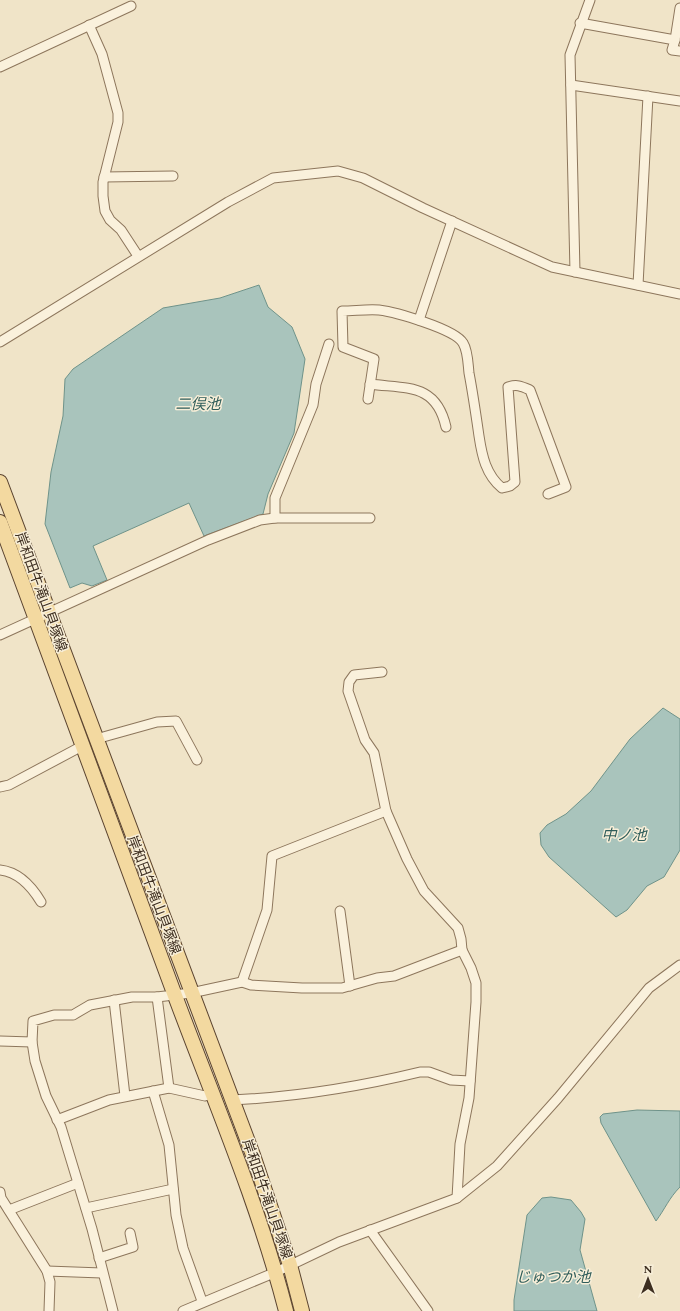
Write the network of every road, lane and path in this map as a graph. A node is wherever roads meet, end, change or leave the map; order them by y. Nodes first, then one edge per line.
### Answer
1 (590, 0) edge
2 (131, 6) dead end
3 (680, 8) edge
4 (580, 23) junction
5 (89, 25) junction
6 (674, 40) junction
7 (680, 51) edge
8 (0, 67) edge
9 (571, 85) junction
10 (648, 96) junction
11 (680, 101) edge
12 (173, 176) dead end
13 (104, 177) junction
14 (452, 221) junction
15 (138, 256) junction
16 (575, 272) junction
17 (638, 285) junction
18 (680, 294) edge
19 (419, 320) junction
20 (0, 342) edge
21 (329, 344) dead end
22 (370, 384) junction
23 (368, 399) dead end
24 (446, 427) dead end
25 (0, 482) edge
26 (548, 494) dead end
27 (275, 518) junction
28 (370, 518) dead end
29 (0, 522) edge
30 (42, 616) junction
31 (0, 635) edge
32 (382, 672) dead end
33 (90, 742) junction
34 (197, 760) dead end
35 (0, 787) edge
36 (386, 811) junction
37 (0, 870) edge
38 (41, 902) dead end
39 (340, 911) dead end
40 (462, 950) junction
41 (680, 965) edge
42 (242, 982) junction
43 (350, 986) junction
44 (192, 993) junction
45 (175, 995) junction
46 (157, 997) junction
47 (114, 1000) junction
48 (0, 1041) edge
49 (32, 1042) junction
50 (470, 1081) junction
51 (169, 1088) junction
52 (153, 1091) junction
53 (213, 1094) junction
54 (125, 1096) junction
55 (232, 1100) junction
56 (57, 1120) junction
57 (78, 1183) junction
58 (173, 1189) junction
59 (0, 1196) edge
60 (457, 1198) junction
61 (86, 1208) junction
62 (9, 1210) junction
63 (370, 1230) junction
64 (130, 1233) dead end
65 (99, 1258) junction
66 (290, 1265) junction
67 (47, 1271) junction
68 (276, 1272) junction
69 (102, 1273) junction
70 (202, 1302) junction
71 (49, 1311) edge
72 (113, 1311) edge
73 (183, 1311) edge
74 (286, 1311) edge
75 (302, 1311) edge
76 (428, 1311) edge

1 - 4 street
2 - 5 street
3 - 6 street
4 - 6 street
4 - 9 street
5 - 8 street
5 - 13 street
6 - 7 street
9 - 10 street
9 - 16 street
10 - 11 street
10 - 17 street
12 - 13 street
13 - 15 street
14 - 15 street
14 - 16 street
14 - 19 street
15 - 20 street
16 - 17 street
17 - 18 street
19 - 22 street
19 - 26 street
21 - 27 street
22 - 23 street
22 - 24 street
25 - 30 main road, 岸和田牛滝山貝塚線
27 - 28 street
27 - 30 street
29 - 30 main road, 岸和田牛滝山貝塚線
30 - 31 street
30 - 33 main road, 岸和田牛滝山貝塚線
32 - 36 street
33 - 34 street
33 - 35 street
33 - 44 main road, 岸和田牛滝山貝塚線
33 - 45 main road, 岸和田牛滝山貝塚線
36 - 40 street
36 - 42 street
37 - 38 street
39 - 43 street
40 - 43 street
40 - 50 street
41 - 60 street
42 - 43 street
42 - 44 street
44 - 45 street
44 - 55 main road, 岸和田牛滝山貝塚線
45 - 46 street
45 - 53 main road, 岸和田牛滝山貝塚線
46 - 47 street
46 - 51 street
47 - 49 street
47 - 54 street
48 - 49 street
49 - 56 street
50 - 55 street
50 - 60 street
51 - 52 street
51 - 53 street
52 - 54 street
52 - 58 street
53 - 68 main road, 岸和田牛滝山貝塚線
54 - 56 street
55 - 66 main road, 岸和田牛滝山貝塚線
56 - 57 street
57 - 61 street
57 - 62 street
58 - 61 street
58 - 70 street
59 - 62 street
60 - 63 street
61 - 65 street
62 - 67 street
63 - 66 street
63 - 76 street
64 - 65 street
65 - 69 street
66 - 68 street
66 - 75 main road, 岸和田牛滝山貝塚線
67 - 69 street
67 - 71 street
68 - 70 street
68 - 74 main road, 岸和田牛滝山貝塚線
69 - 72 street
70 - 73 street

